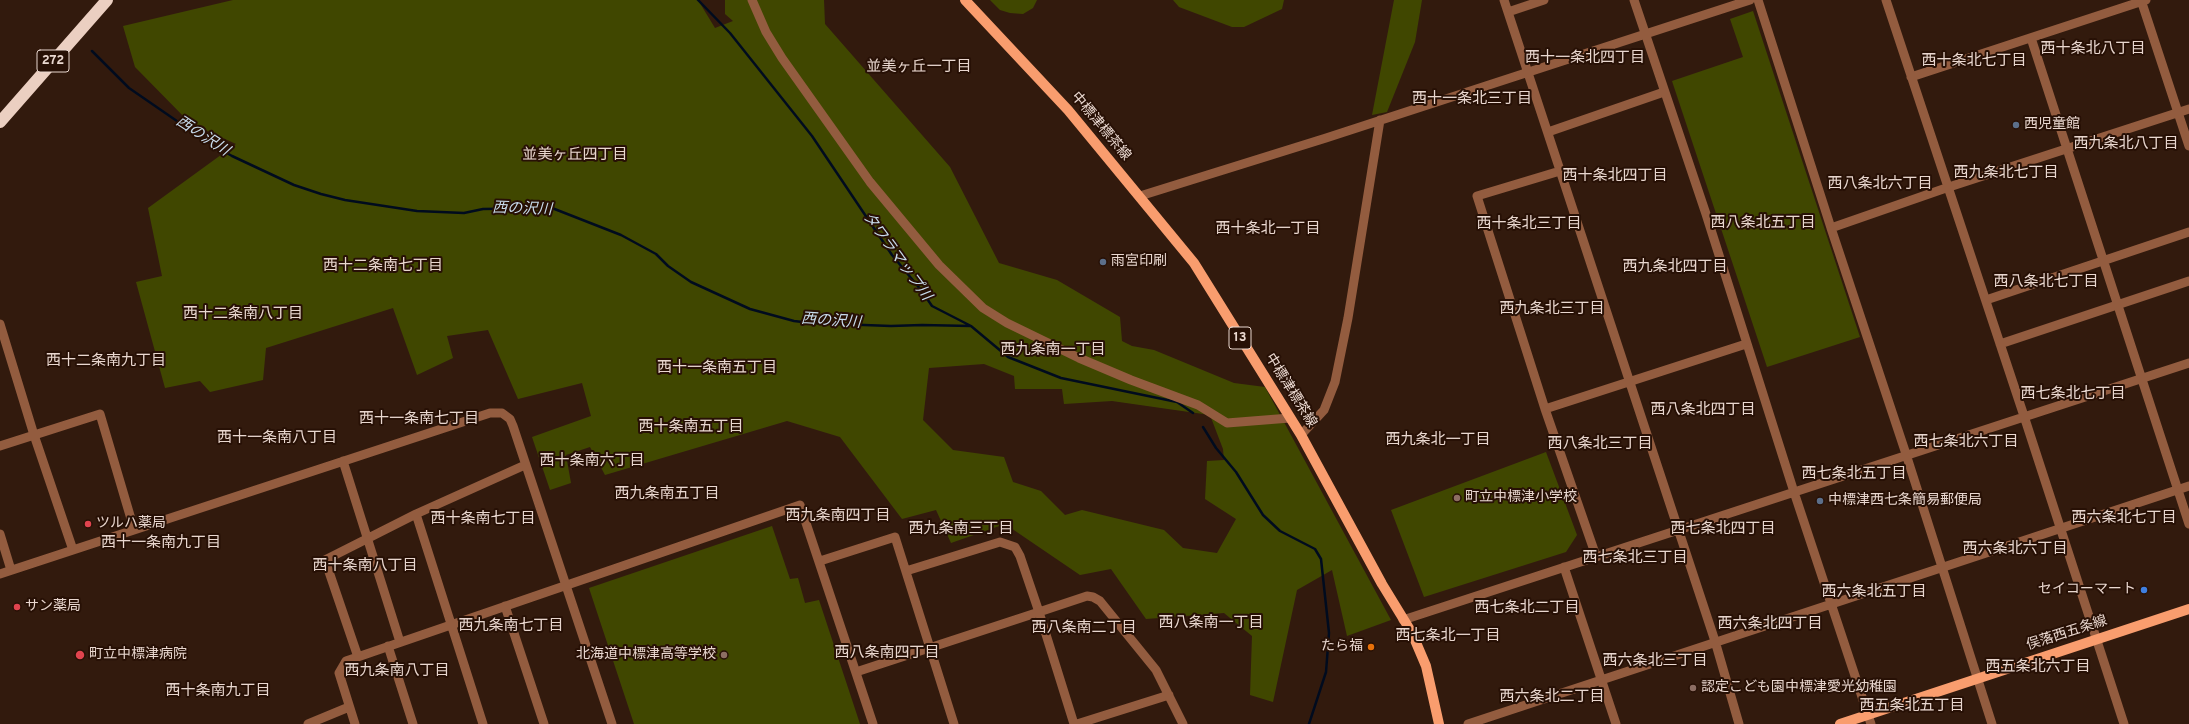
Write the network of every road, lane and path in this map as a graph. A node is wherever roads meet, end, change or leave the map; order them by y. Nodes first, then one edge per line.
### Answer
1 (107, 0) edge
2 (752, 0) edge
3 (965, 0) edge
4 (1504, 0) edge
5 (1544, 0) edge
6 (1634, 0) edge
7 (1750, 0) edge
8 (1758, 0) edge
9 (1886, 0) edge
10 (2143, 1) edge
11 (1508, 12) junction
12 (1645, 34) junction
13 (2031, 38) junction
14 (1529, 72) junction
15 (1911, 77) junction
16 (1664, 92) junction
17 (2189, 110) edge
18 (2178, 113) junction
19 (1380, 120) junction
20 (0, 122) edge
21 (1548, 132) junction
22 (2189, 146) edge
23 (2068, 149) junction
24 (1560, 171) junction
25 (1949, 187) junction
26 (1140, 196) junction
27 (1831, 228) junction
28 (2189, 232) edge
29 (2103, 260) junction
30 (2189, 281) edge
31 (1986, 300) junction
32 (2118, 305) junction
33 (0, 324) edge
34 (1746, 344) junction
35 (2000, 344) junction
36 (2189, 363) edge
37 (2142, 378) junction
38 (1628, 382) junction
39 (1545, 409) junction
40 (2024, 416) junction
41 (1290, 418) junction
42 (34, 435) junction
43 (1301, 435) junction
44 (0, 446) edge
45 (1906, 454) junction
46 (343, 461) junction
47 (525, 465) junction
48 (2189, 486) edge
49 (2178, 490) junction
50 (1794, 492) junction
51 (416, 514) junction
52 (2189, 524) edge
53 (2061, 528) junction
54 (134, 529) junction
55 (1679, 529) junction
56 (0, 534) edge
57 (366, 539) junction
58 (73, 550) junction
59 (1596, 556) junction
60 (820, 561) junction
61 (1942, 566) junction
62 (1564, 567) junction
63 (11, 570) junction
64 (906, 571) junction
65 (0, 574) edge
66 (566, 585) junction
67 (1832, 603) junction
68 (505, 606) junction
69 (2189, 609) edge
70 (1039, 612) junction
71 (1404, 620) junction
72 (452, 625) junction
73 (2096, 639) junction
74 (1715, 641) junction
75 (400, 642) junction
76 (388, 646) junction
77 (930, 648) junction
78 (358, 657) junction
79 (856, 672) junction
80 (1978, 678) junction
81 (1601, 679) junction
82 (1169, 695) junction
83 (349, 707) junction
84 (1496, 715) junction
85 (1870, 720) edge
86 (308, 724) edge
87 (355, 724) edge
88 (413, 724) edge
89 (483, 724) edge
90 (544, 724) edge
91 (612, 724) edge
92 (873, 724) edge
93 (954, 724) edge
94 (1076, 724) edge
95 (1183, 724) edge
96 (1439, 724) edge
97 (1468, 724) edge
98 (1498, 724) edge
99 (1616, 724) edge
100 (1739, 724) edge
101 (1840, 724) edge
102 (1992, 724) edge
103 (2124, 724) edge

1 - 20 highway, 272
2 - 41 street
3 - 26 main road, 中標津標茶線 / 13
4 - 11 street
5 - 11 street
6 - 12 street
7 - 12 street
8 - 27 street
9 - 15 street
10 - 13 street
10 - 18 street
11 - 14 street
12 - 14 street
12 - 16 street
13 - 15 street
13 - 23 street
14 - 19 street
14 - 21 street
15 - 25 street
16 - 21 street
16 - 34 street
17 - 18 street
18 - 22 street
18 - 23 street
19 - 26 street
19 - 43 street
21 - 24 street
23 - 25 street
23 - 29 street
24 - 38 street
24 - 39 street
25 - 27 street
25 - 31 street
26 - 41 main road, 中標津標茶線 / 13
27 - 45 street
28 - 29 street
29 - 31 street
29 - 32 street
30 - 32 street
31 - 35 street
32 - 35 street
32 - 37 street
33 - 42 street
34 - 38 street
34 - 50 street
35 - 40 street
36 - 37 street
37 - 40 street
37 - 49 street
38 - 39 street
38 - 55 street
39 - 59 street
40 - 45 street
40 - 53 street
41 - 43 main road, 中標津標茶線 / 13
42 - 44 street
42 - 54 street
42 - 58 street
43 - 71 main road, 中標津標茶線 / 13
45 - 50 street
45 - 61 street
46 - 47 street
46 - 54 street
46 - 57 street
47 - 51 street
47 - 66 street
48 - 49 street
49 - 52 street
49 - 53 street
50 - 55 street
50 - 67 street
51 - 57 street
51 - 72 street
53 - 61 street
53 - 73 street
54 - 58 street
55 - 59 street
55 - 74 street
56 - 63 street
57 - 75 street
57 - 78 street
58 - 63 street
59 - 62 street
60 - 64 street
60 - 66 street
60 - 79 street
61 - 67 street
61 - 80 street
62 - 71 street
62 - 81 street
63 - 65 street
64 - 70 street
64 - 77 street
66 - 68 street
66 - 91 street
67 - 74 street
67 - 85 street
68 - 72 street
68 - 90 street
69 - 73 main road, 俣落西五条線
70 - 77 street
70 - 82 street
70 - 94 street
71 - 96 main road, 中標津標茶線 / 13
72 - 75 street
72 - 89 street
73 - 80 main road, 俣落西五条線
73 - 103 street
74 - 81 street
74 - 100 street
75 - 76 street
76 - 78 street
76 - 88 street
77 - 79 street
77 - 93 street
78 - 83 street
79 - 92 street
80 - 85 main road, 俣落西五条線
80 - 102 street
81 - 84 street
81 - 99 street
82 - 94 street
82 - 95 street
83 - 86 street
83 - 87 street
84 - 97 street
84 - 98 street
85 - 101 main road, 俣落西五条線

